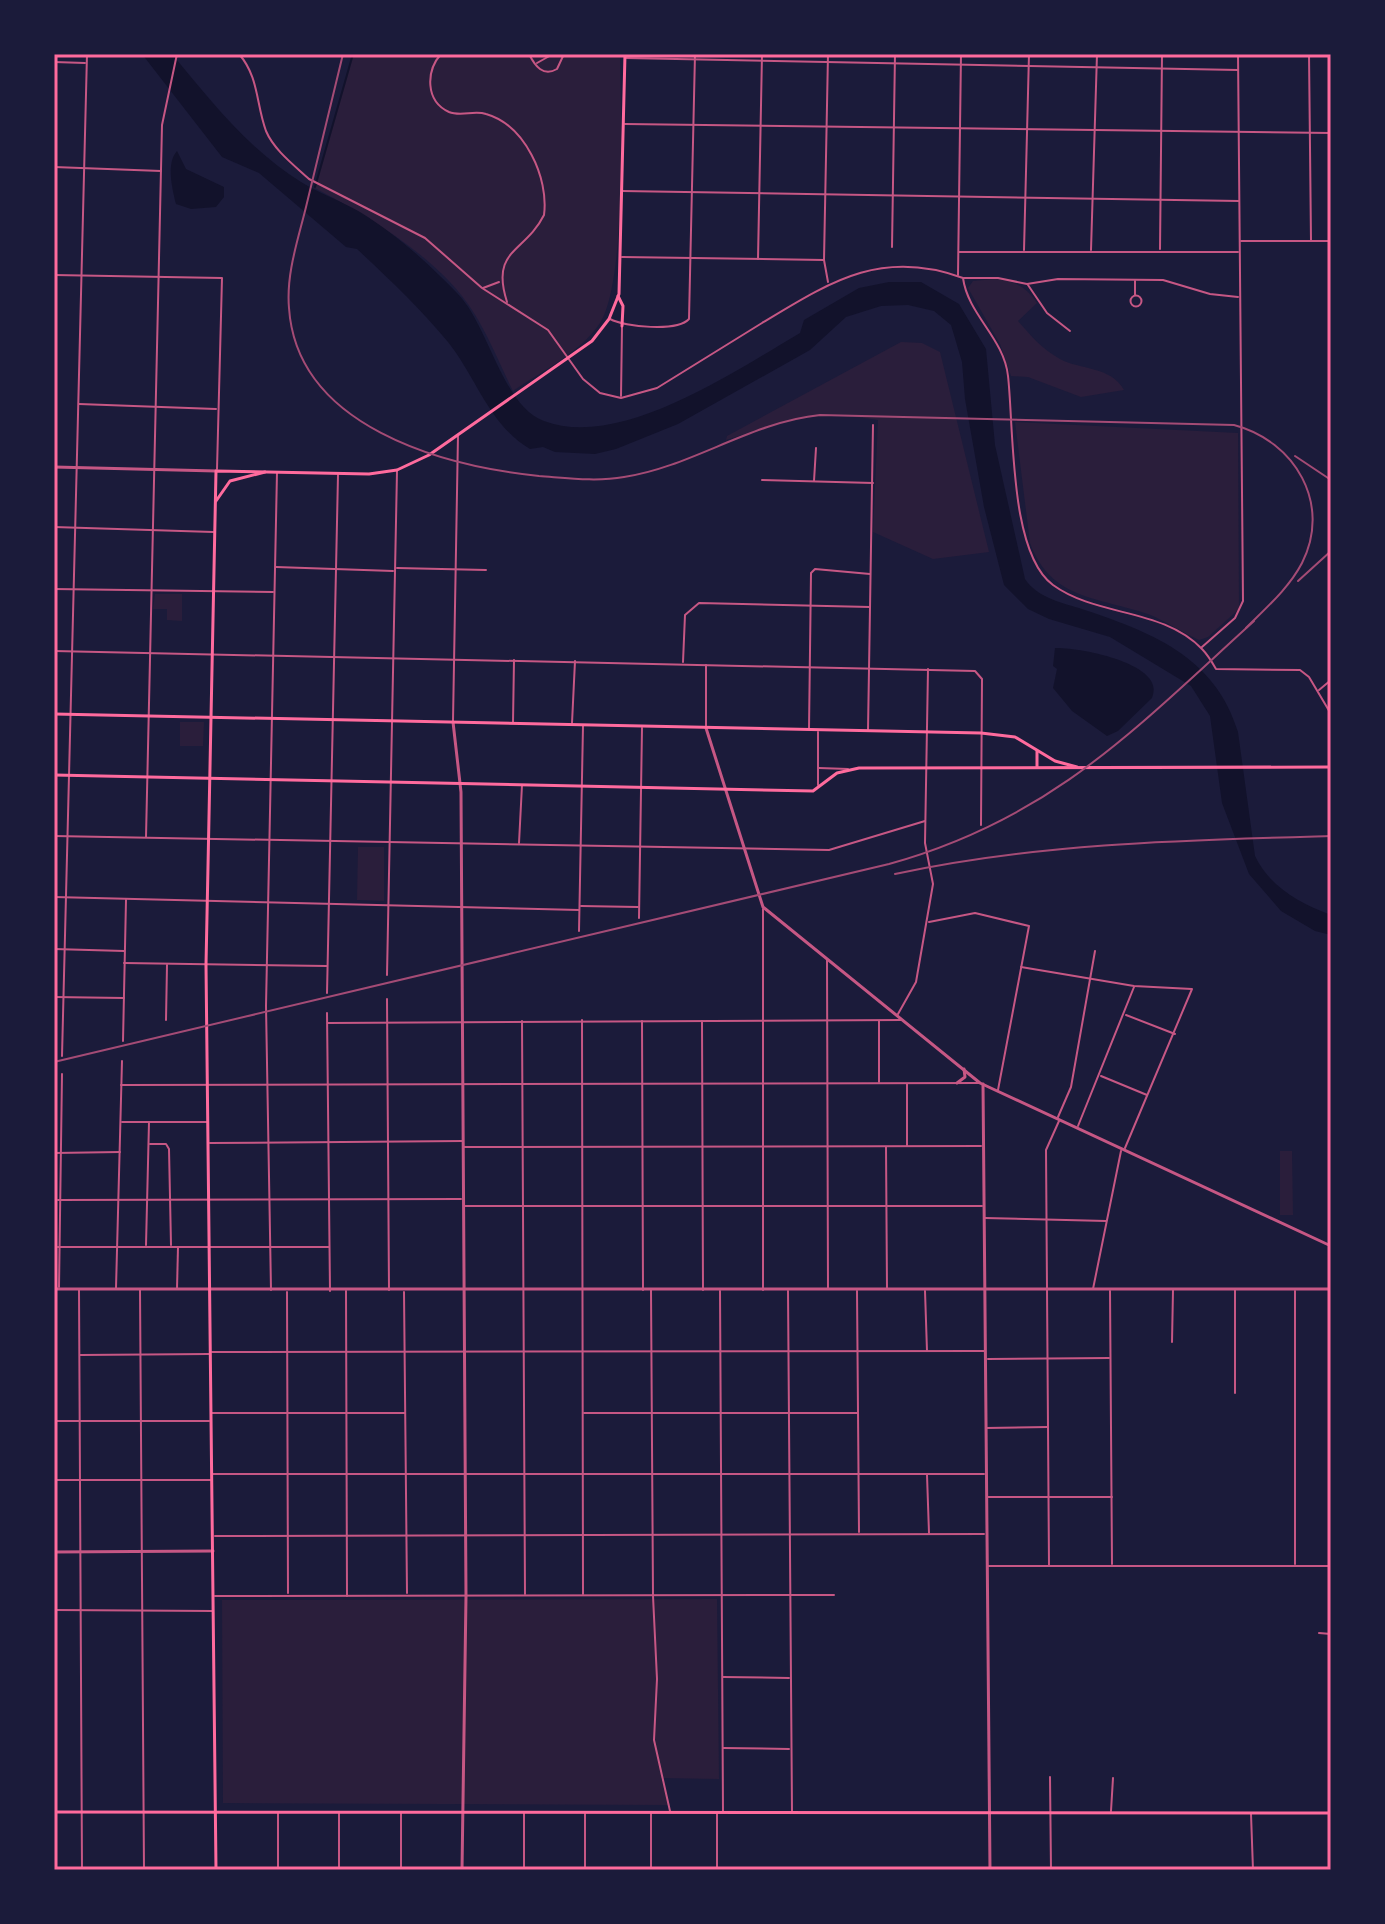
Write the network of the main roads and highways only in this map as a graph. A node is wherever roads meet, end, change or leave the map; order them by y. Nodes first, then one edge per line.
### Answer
1 (625, 56) edge
2 (618, 296) junction
3 (622, 326) road end
4 (268, 471) junction
5 (215, 502) junction
6 (54, 714) edge
7 (211, 717) junction
8 (1037, 751) junction
9 (1331, 767) edge
10 (1080, 768) junction
11 (1037, 769) junction
12 (54, 775) edge
13 (210, 778) junction
14 (54, 1812) edge
15 (217, 1812) junction
16 (1331, 1813) edge
17 (216, 1870) edge

1 - 2 main road
2 - 3 main road
2 - 4 main road
4 - 5 main road
4 - 5 main road
5 - 7 main road
6 - 7 main road
7 - 8 main road
7 - 13 main road
8 - 10 main road
8 - 11 main road
9 - 10 main road
10 - 11 main road
11 - 13 main road
12 - 13 main road
13 - 15 main road
14 - 15 main road
15 - 16 main road
15 - 17 main road

